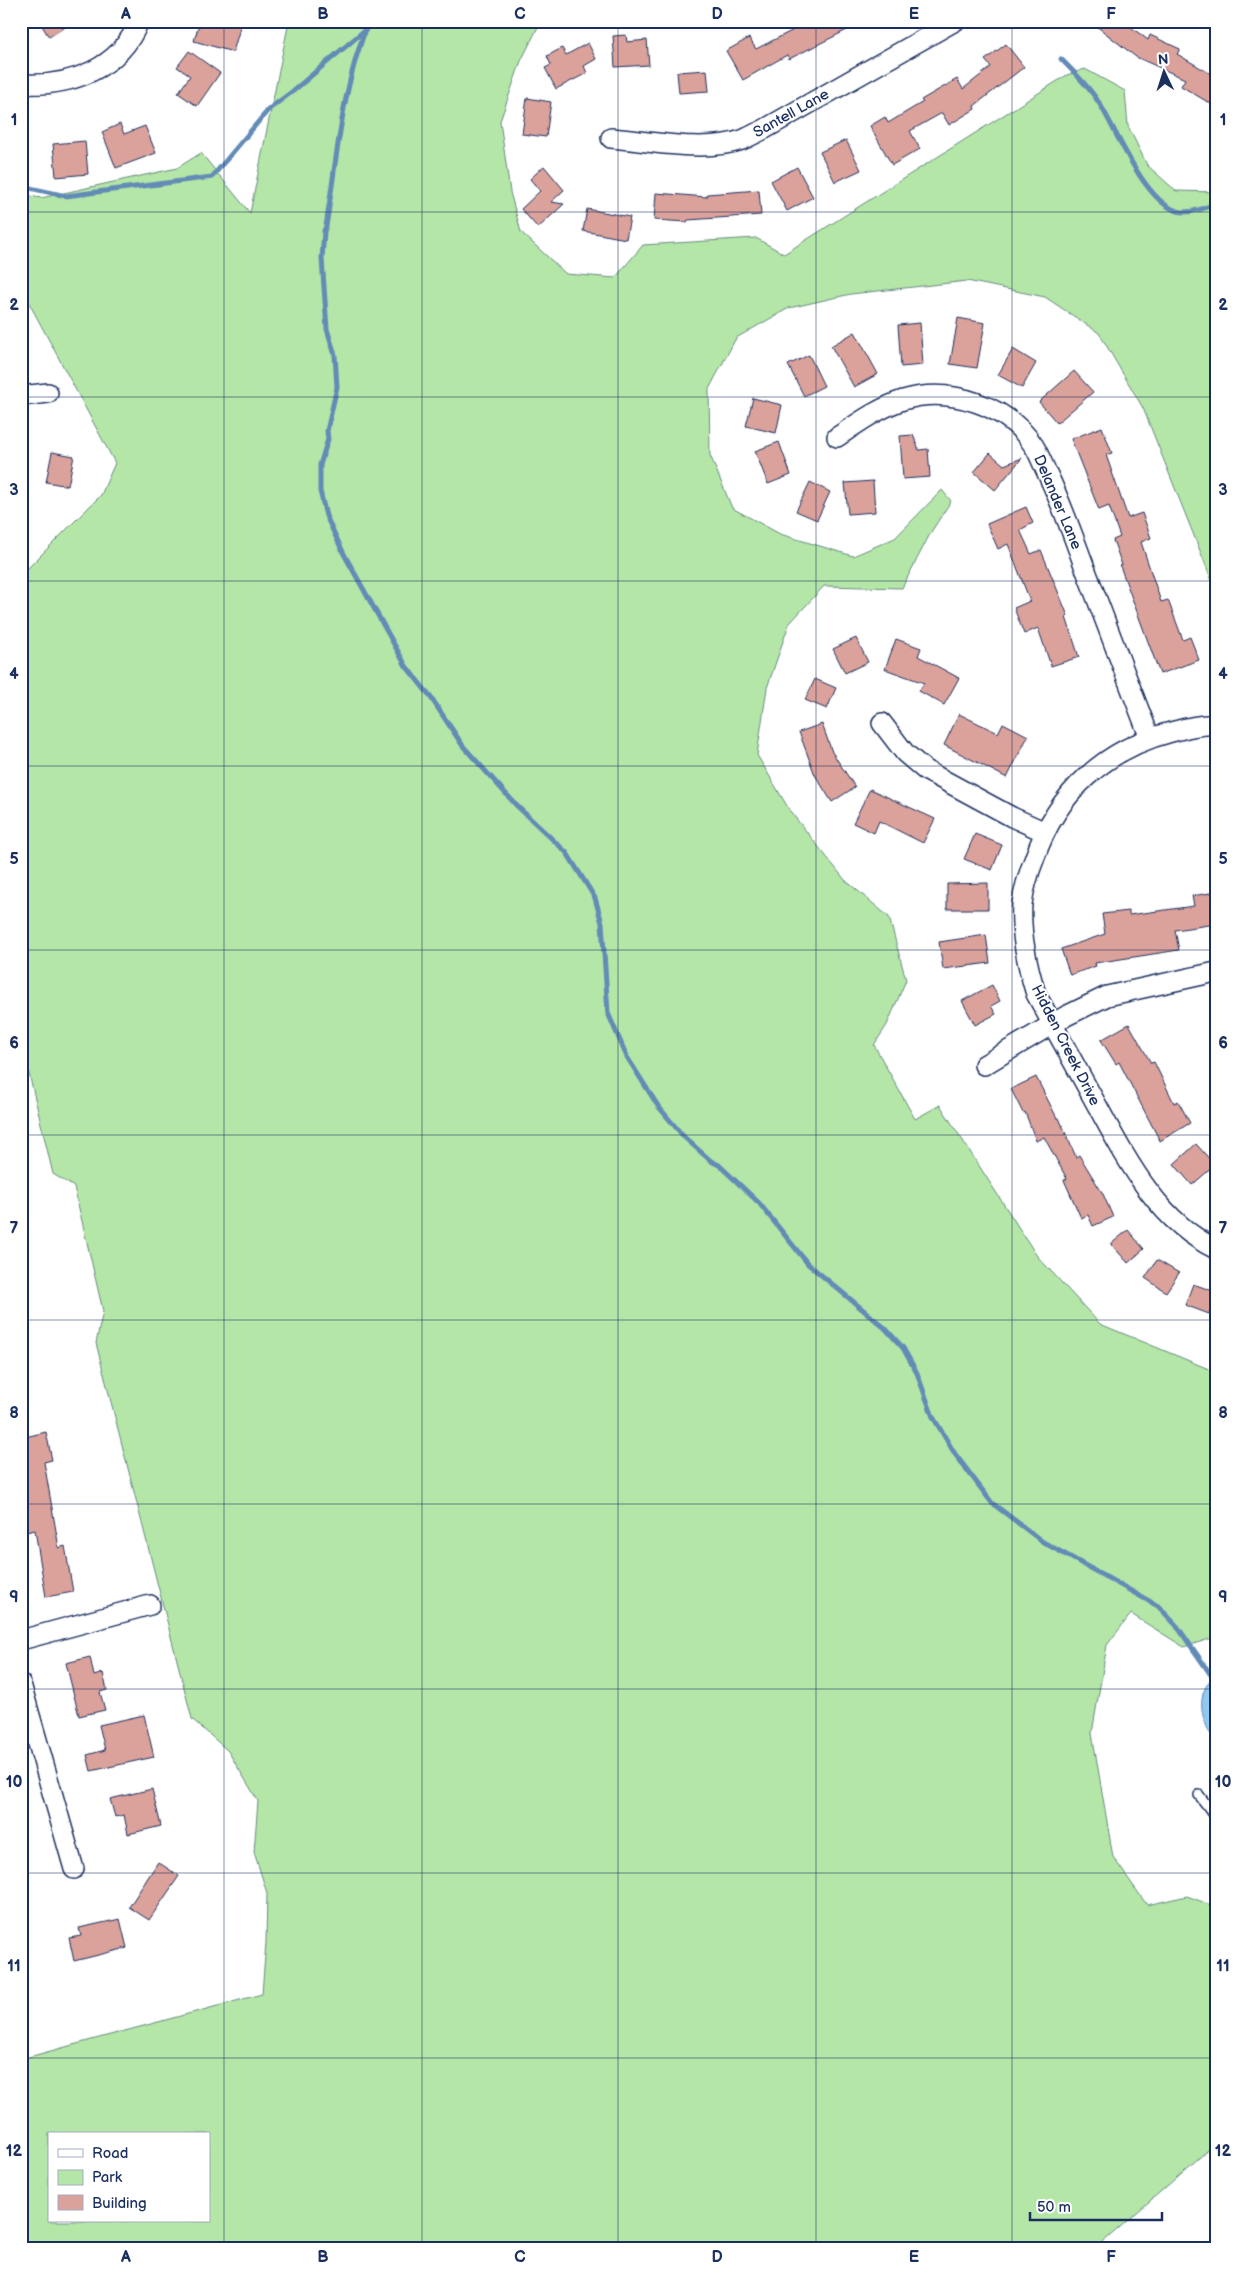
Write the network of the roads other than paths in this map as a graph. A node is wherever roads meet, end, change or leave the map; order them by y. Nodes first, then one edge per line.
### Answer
1 (139, 21) edge
2 (956, 21) edge
3 (21, 84) edge
4 (611, 138) dead end
5 (48, 394) dead end
6 (21, 396) edge
7 (837, 437) dead end
8 (882, 723) dead end
9 (1216, 725) edge
10 (1150, 738) junction
11 (1045, 832) junction
12 (1216, 972) edge
13 (1052, 1024) junction
14 (984, 1065) dead end
15 (1216, 1249) edge
16 (150, 1605) dead end
17 (21, 1640) edge
18 (21, 1684) edge
19 (1199, 1794) dead end
20 (1216, 1817) edge
21 (74, 1869) dead end

1 - 3 street
2 - 4 street, Santell Lane
5 - 6 street
7 - 10 street, Delander Lane
8 - 11 street
9 - 10 street, Hidden Creek Drive
10 - 11 street, Hidden Creek Drive
11 - 13 street, Hidden Creek Drive
12 - 13 street
13 - 14 street
13 - 15 street, Hidden Creek Drive
16 - 17 street
18 - 21 street
19 - 20 lane

